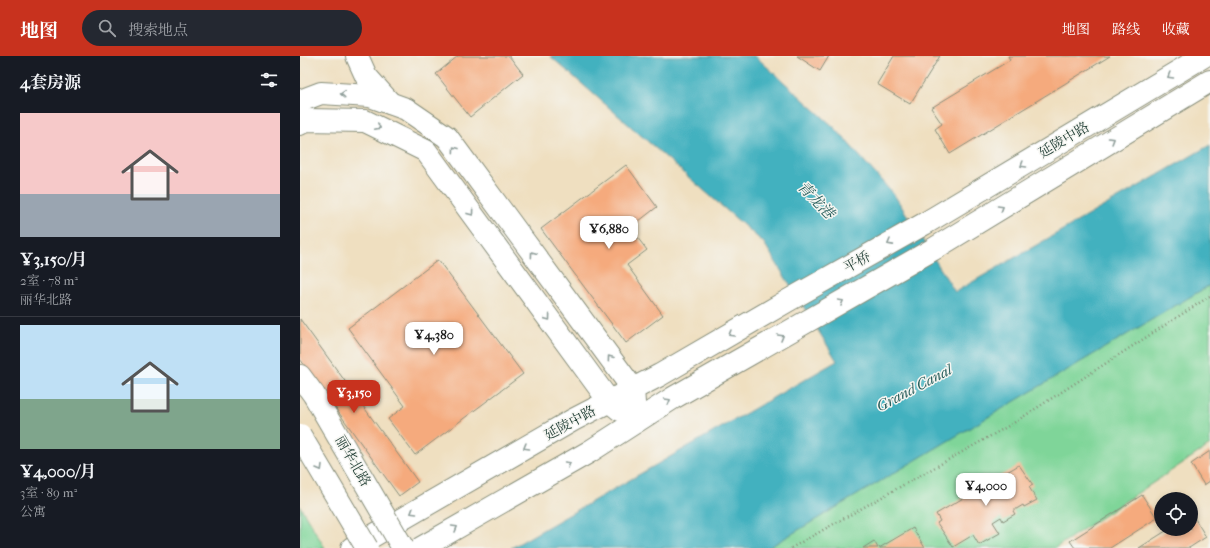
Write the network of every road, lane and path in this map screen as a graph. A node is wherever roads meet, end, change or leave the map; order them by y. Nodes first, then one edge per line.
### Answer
1 (357, 56) edge
2 (1204, 56) edge
3 (1210, 81) edge
4 (1210, 98) edge
5 (300, 101) edge
6 (390, 103) junction
7 (300, 124) edge
8 (924, 224) joint
9 (932, 250) junction
10 (1210, 296) edge
11 (789, 300) joint
12 (300, 376) edge
13 (633, 389) junction
14 (609, 401) junction
15 (635, 421) junction
16 (300, 435) edge
17 (352, 548) edge
18 (367, 548) edge
19 (403, 548) edge
20 (421, 548) edge
21 (792, 548) edge

1 - 6 main road
2 -> 8 main road, 延陵中路
9 -> 3 main road, 延陵中路
4 - 9 main road
6 -> 5 main road
13 -> 6 main road
7 -> 14 main road
8 -> 11 main road, 平桥
15 -> 9 main road, 平桥
10 - 21 path
11 -> 13 main road, 延陵中路
12 - 19 main road, 丽华北路, bridge
13 - 14 main road, 延陵中路
13 - 15 main road
14 - 15 main road
14 -> 17 main road, 延陵中路
20 -> 15 main road
16 -> 18 main road, bridge

